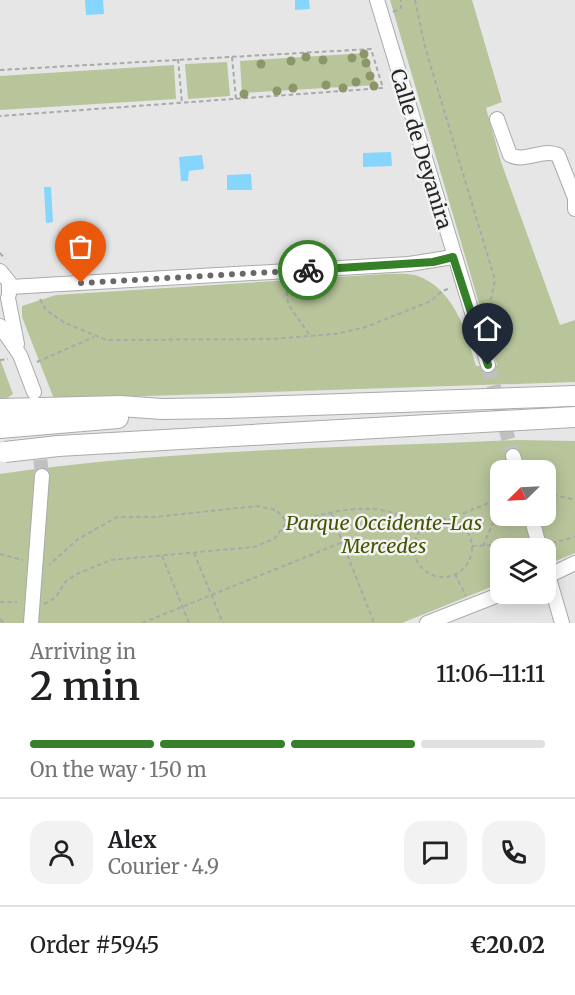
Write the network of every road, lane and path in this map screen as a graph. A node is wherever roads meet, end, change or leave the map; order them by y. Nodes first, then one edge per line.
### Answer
1 (377, 0) edge
2 (415, 0) edge
3 (232, 56) junction
4 (178, 59) junction
5 (0, 70) edge
6 (236, 99) junction
7 (182, 103) junction
8 (0, 116) edge
9 (497, 118) dead end
10 (575, 209) edge
11 (453, 257) junction
12 (0, 271) edge
13 (285, 272) junction
14 (451, 288) dead end
15 (6, 297) edge
16 (37, 299) dead end
17 (474, 321) junction
18 (0, 326) edge
19 (94, 337) junction
20 (311, 337) junction
21 (14, 357) junction
22 (0, 360) edge
23 (37, 362) dead end
24 (488, 365) tunnel mouth
25 (34, 392) dead end
26 (571, 396) edge
27 (0, 409) edge
28 (162, 409) junction
29 (575, 417) edge
30 (428, 425) junction
31 (575, 428) edge
32 (0, 429) edge
33 (2, 452) edge
34 (513, 456) tunnel mouth
35 (514, 460) edge
36 (42, 476) tunnel mouth
37 (556, 495) edge
38 (575, 500) edge
39 (490, 502) edge
40 (331, 513) junction
41 (448, 519) junction
42 (285, 525) junction
43 (492, 526) edge
44 (420, 529) junction
45 (575, 537) edge
46 (343, 542) junction
47 (556, 543) edge
48 (472, 546) junction
49 (483, 546) junction
50 (490, 546) edge
51 (194, 553) junction
52 (0, 554) edge
53 (162, 556) junction
54 (23, 560) dead end
55 (49, 562) dead end
56 (575, 563) edge
57 (556, 570) edge
58 (456, 574) junction
59 (211, 595) junction
60 (490, 598) edge
61 (0, 602) edge
62 (17, 602) dead end
63 (556, 603) edge
64 (44, 604) dead end
65 (470, 606) junction
66 (183, 607) junction
67 (0, 619) edge
68 (4, 623) edge
69 (31, 623) edge
70 (142, 623) edge
71 (189, 623) edge
72 (223, 623) edge
73 (374, 623) edge
74 (427, 623) edge
75 (562, 623) edge

1 - 11 street, Calle de Deyanira
2 - 17 path
3 - 4 path
3 - 6 path
3 - 6 path
4 - 5 path
4 - 7 path
6 - 7 path
7 - 8 path
9 - 10 street
11 - 13 street
11 - 17 street, Calle de Deyanira
12 - 15 street
13 - 15 street
13 - 20 path
14 - 20 path
15 - 21 street
16 - 19 path
17 - 24 street, Calle de Deyanira
18 - 21 street
19 - 20 path
19 - 23 path
21 - 22 path
21 - 25 street
26 - 28 highway
27 - 28 highway
28 - 32 highway
29 - 30 highway, bridge
30 - 31 highway, bridge
30 - 33 highway, bridge
34 - 35 street
36 - 69 street
37 - 38 path
39 - 41 path
40 - 42 path
40 - 44 path
40 - 46 path
41 - 44 path
41 - 48 path
42 - 51 path
42 - 55 path
43 - 49 path
44 - 58 path
45 - 47 path
46 - 59 path
46 - 73 path
48 - 49 path
48 - 58 path
49 - 50 path
51 - 53 path
51 - 59 path
52 - 54 path
53 - 64 path
53 - 66 path
56 - 57 street
58 - 65 path
59 - 66 path
59 - 72 path
60 - 65 street
61 - 62 path
63 - 75 street
65 - 74 street
66 - 70 path
66 - 71 path
67 - 68 path

